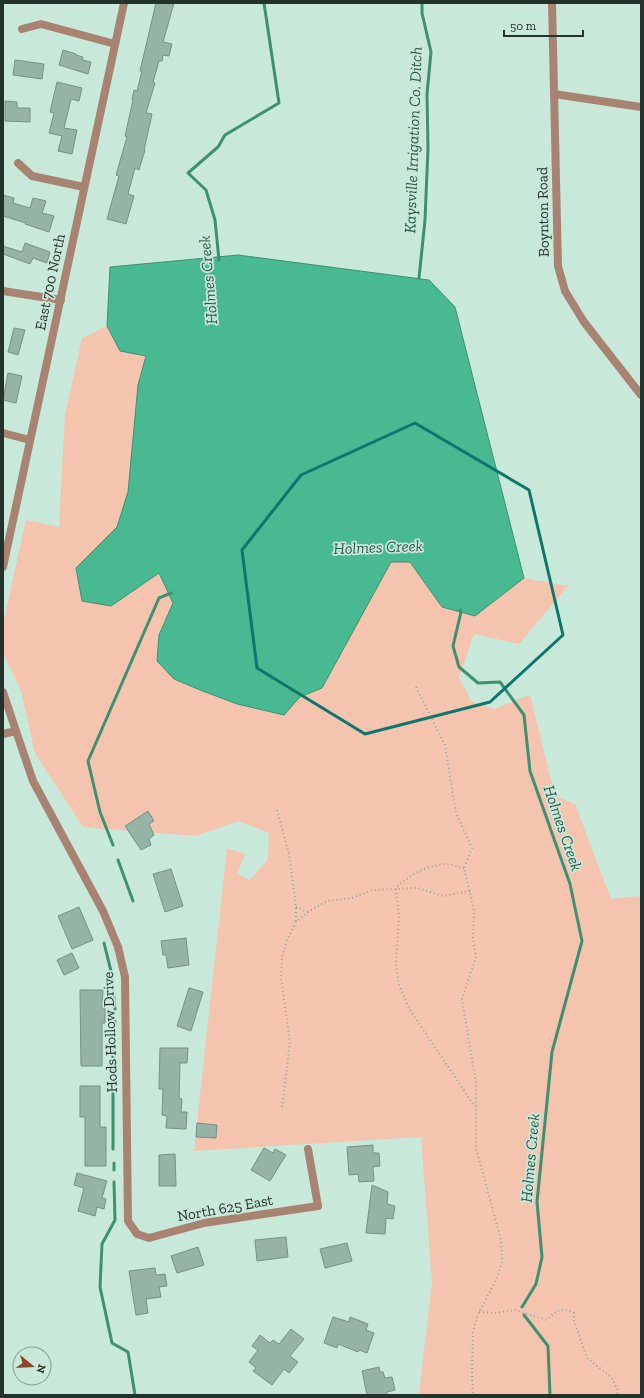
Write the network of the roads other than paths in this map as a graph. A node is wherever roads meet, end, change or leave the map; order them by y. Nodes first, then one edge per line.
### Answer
1 (124, 3) edge
2 (552, 3) edge
3 (22, 28) dead end
4 (115, 44) junction
5 (554, 94) junction
6 (641, 107) edge
7 (18, 163) dead end
8 (84, 187) junction
9 (3, 291) edge
10 (61, 300) junction
11 (641, 394) edge
12 (3, 433) edge
13 (30, 440) junction
14 (3, 567) edge
15 (3, 692) edge
16 (16, 731) junction
17 (3, 734) edge
18 (308, 1149) dead end
19 (137, 1234) joint

1 - 4 street, East 700 North
2 - 5 street, Boynton Road
3 - 4 street
4 - 8 street, East 700 North
5 - 6 street
5 - 11 street, Boynton Road
7 - 8 street
8 - 10 street, East 700 North
9 - 10 street
10 - 13 street, East 700 North
12 - 13 street
13 - 14 street, East 700 North
15 - 16 street
16 - 17 street
16 - 19 street, Hods Hollow Drive
18 - 19 street, North 625 East

